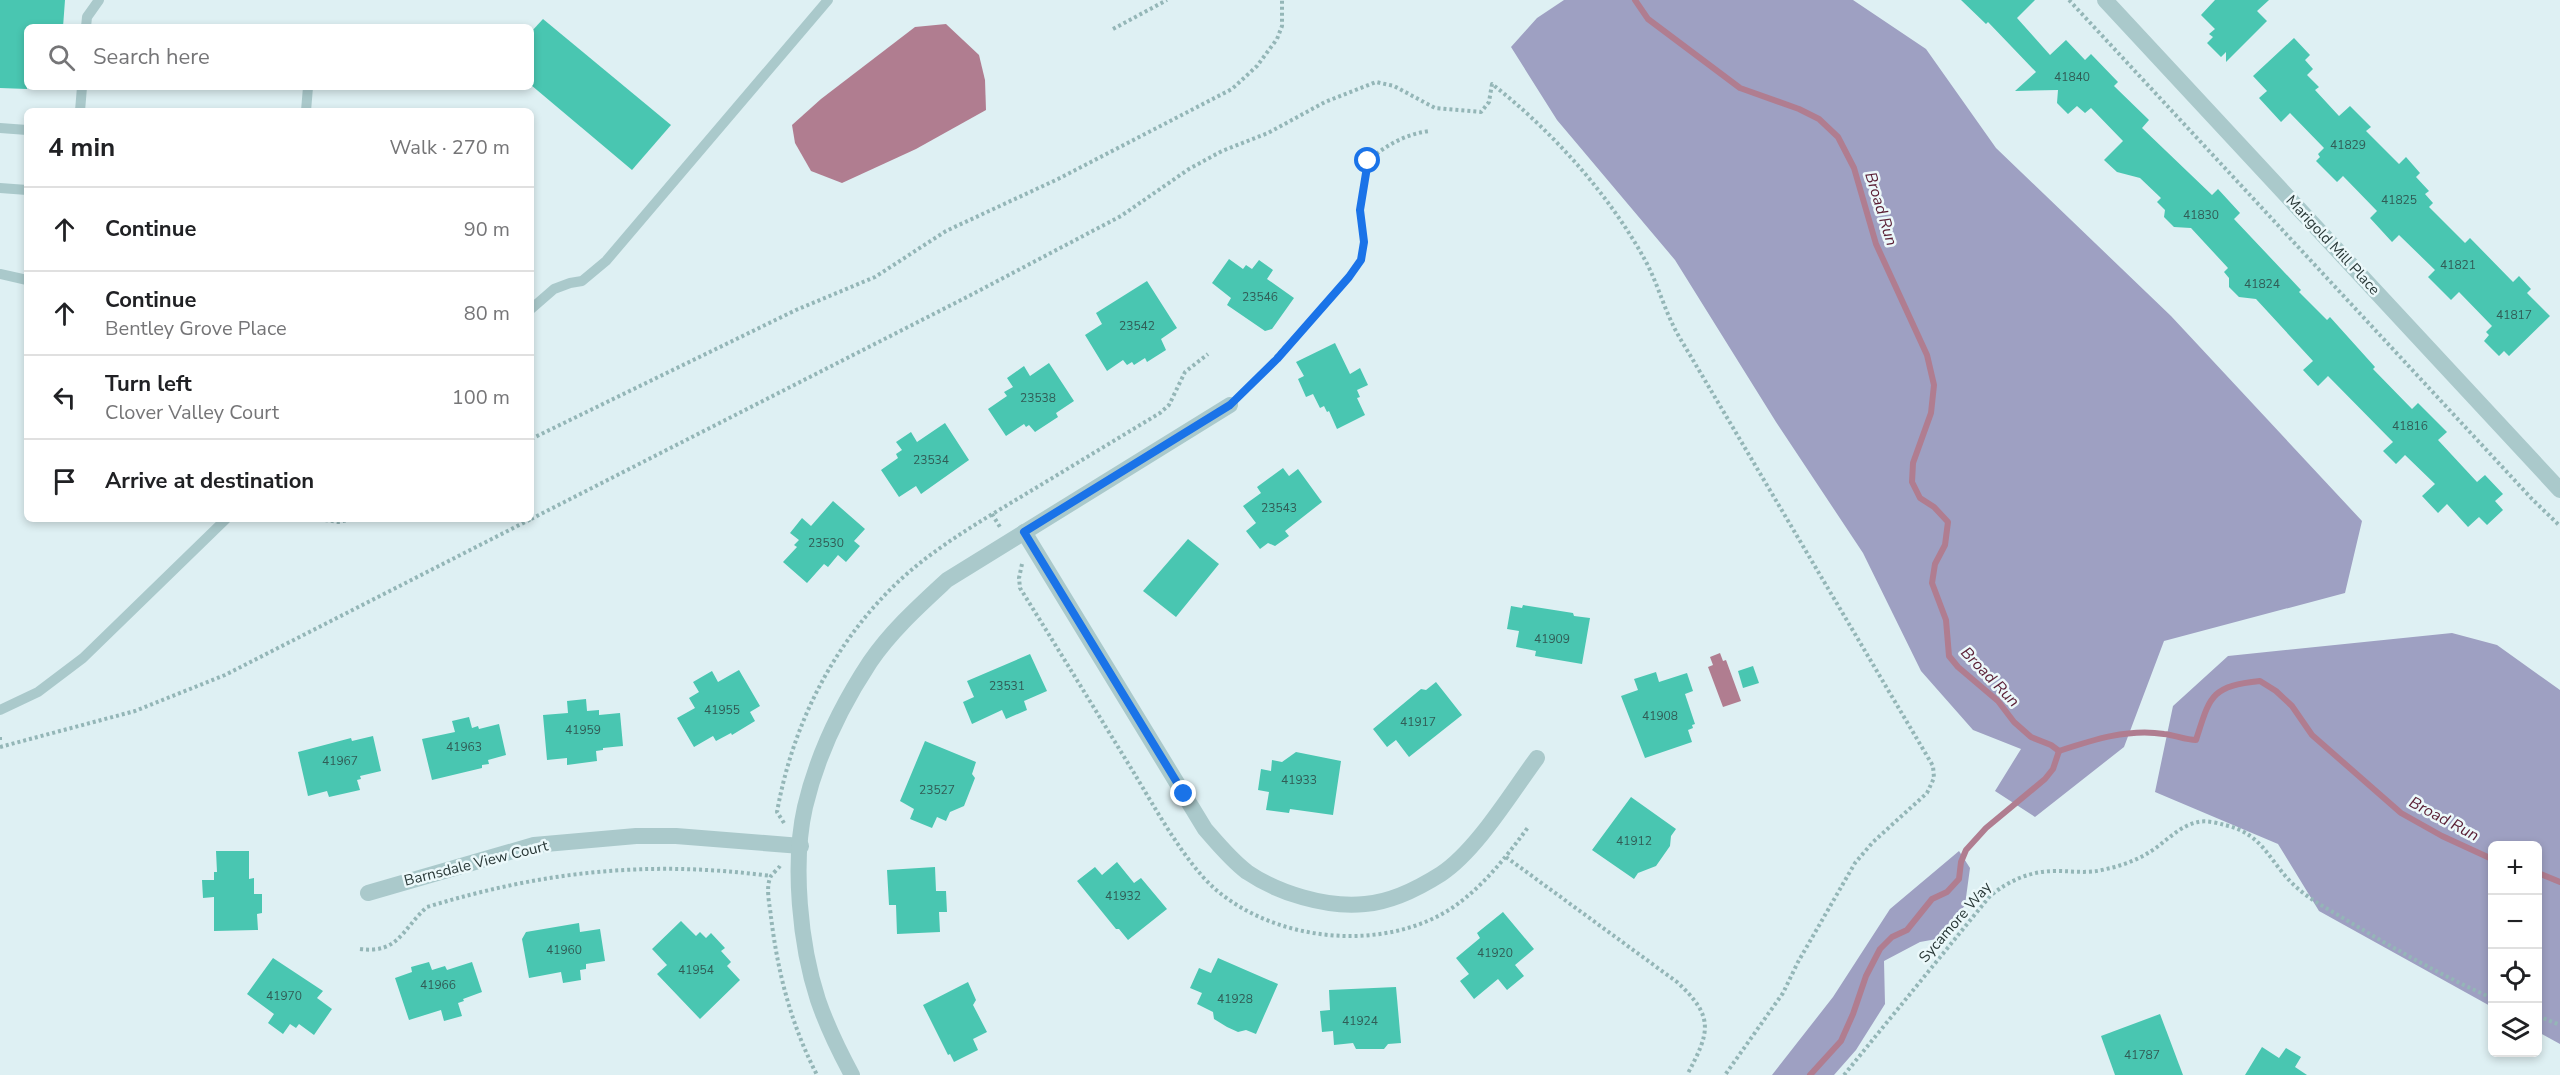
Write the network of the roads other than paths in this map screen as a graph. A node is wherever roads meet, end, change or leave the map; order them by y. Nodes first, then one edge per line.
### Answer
1 (99, 0) edge
2 (828, 0) edge
3 (2105, 0) edge
4 (86, 24) edge
5 (82, 90) edge
6 (308, 90) edge
7 (80, 108) edge
8 (306, 108) edge
9 (0, 128) edge
10 (24, 130) edge
11 (0, 188) edge
12 (24, 190) edge
13 (0, 274) edge
14 (24, 279) edge
15 (534, 306) edge
16 (1230, 405) road end
17 (2560, 490) edge
18 (223, 522) edge
19 (1024, 532) junction
20 (0, 710) edge
21 (1538, 758) dead end
22 (801, 846) junction
23 (368, 893) dead end
24 (852, 1075) edge

1 - 4 lane
2 - 15 lane
3 - 17 street, Marigold Mill Place
5 - 7 lane
6 - 8 lane
9 - 10 lane
11 - 12 lane
13 - 14 lane
16 - 19 street
18 - 20 lane
19 - 21 street
19 - 22 street
22 - 23 street, Barnsdale View Court
22 - 24 street

